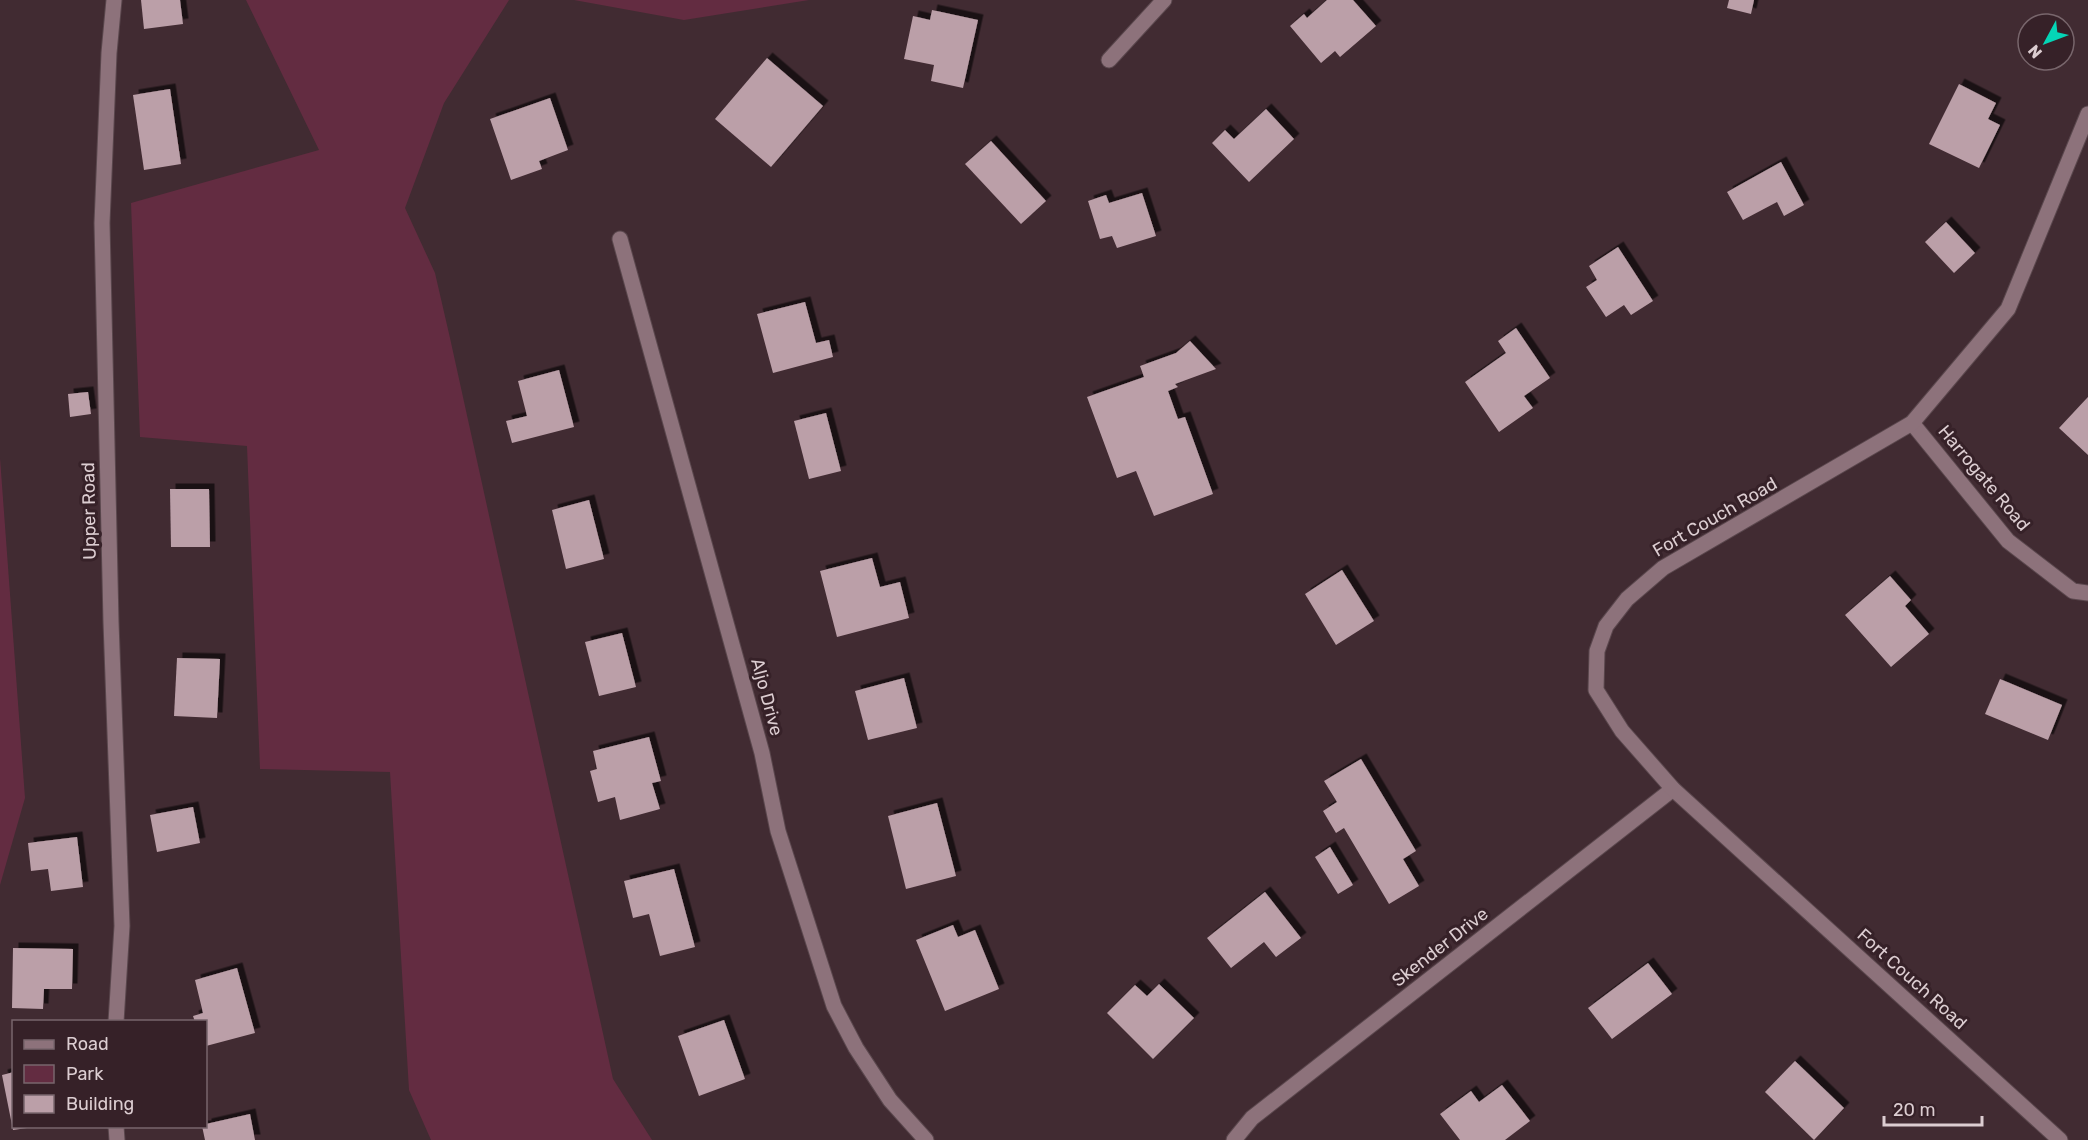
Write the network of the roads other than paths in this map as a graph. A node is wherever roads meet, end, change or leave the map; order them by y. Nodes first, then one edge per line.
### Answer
1 (114, 0) edge
2 (1164, 0) edge
3 (1109, 60) dead end
4 (2088, 114) edge
5 (620, 239) dead end
6 (1912, 423) junction
7 (2088, 593) edge
8 (1673, 789) junction
9 (116, 1020) edge
10 (926, 1140) edge
11 (1234, 1140) edge
12 (2061, 1140) edge

1 - 9 street, Upper Road
2 - 3 street
4 - 6 street, Fort Couch Road
5 - 10 street, Aljo Drive
6 - 7 street, Harrogate Road
6 - 8 street, Fort Couch Road
8 - 11 street, Skender Drive
8 - 12 street, Fort Couch Road

